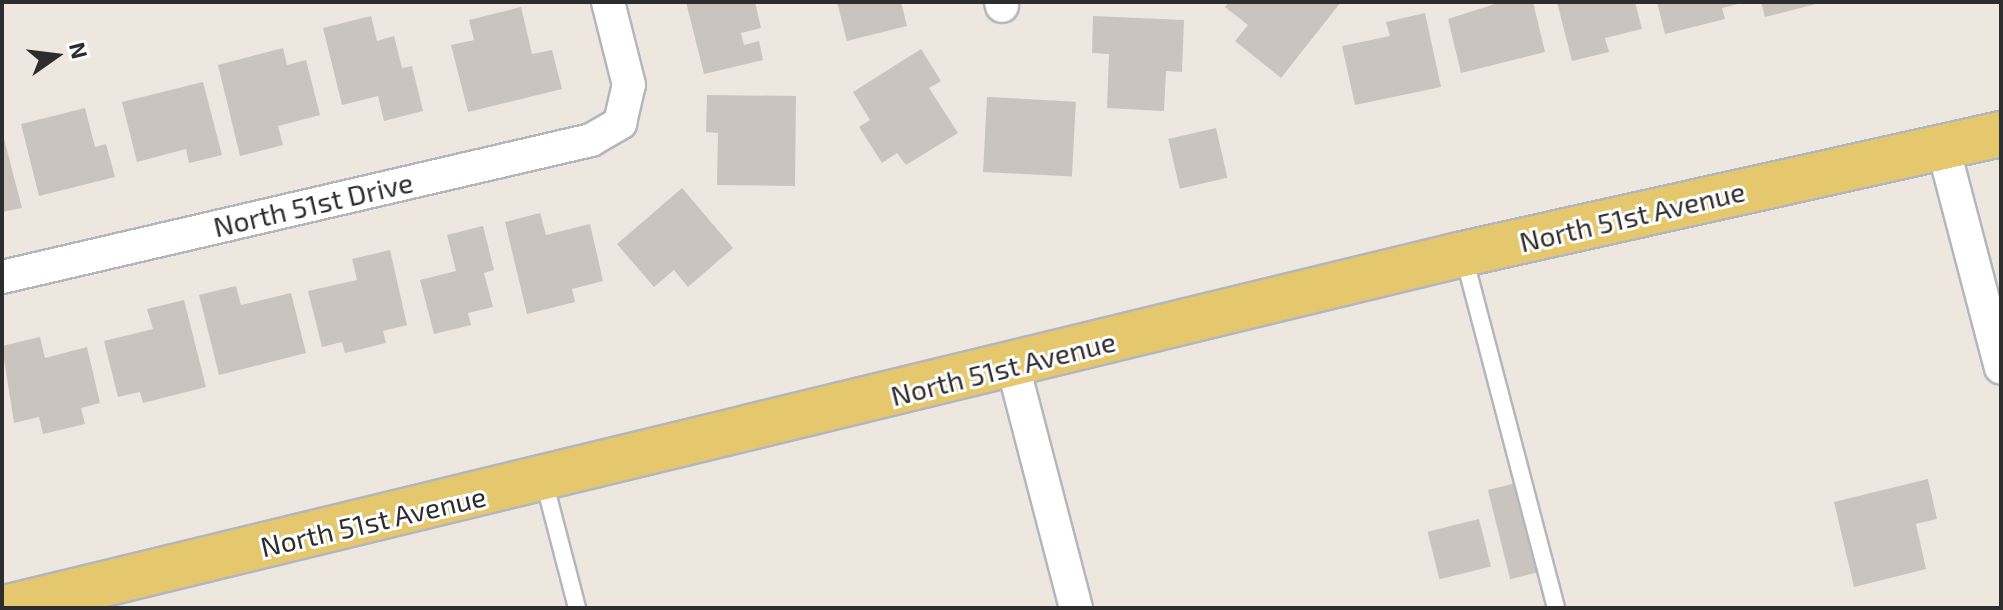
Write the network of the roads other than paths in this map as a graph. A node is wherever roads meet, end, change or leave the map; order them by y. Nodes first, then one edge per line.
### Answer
1 (608, 2) edge
2 (2001, 134) edge
3 (1943, 147) junction
4 (1463, 254) junction
5 (2, 277) edge
6 (1013, 366) junction
7 (2001, 368) edge
8 (544, 481) junction
9 (85, 599) edge
10 (5, 608) edge
11 (577, 608) edge
12 (1076, 608) edge
13 (1556, 608) edge

1 - 5 street, North 51st Drive
2 - 3 main road, North 51st Avenue
3 - 4 main road, North 51st Avenue
3 - 7 street
4 - 6 main road, North 51st Avenue
4 - 13 lane
6 - 8 main road, North 51st Avenue
6 - 12 street
8 - 9 main road, North 51st Avenue
8 - 11 lane
9 - 10 main road, North 51st Avenue

